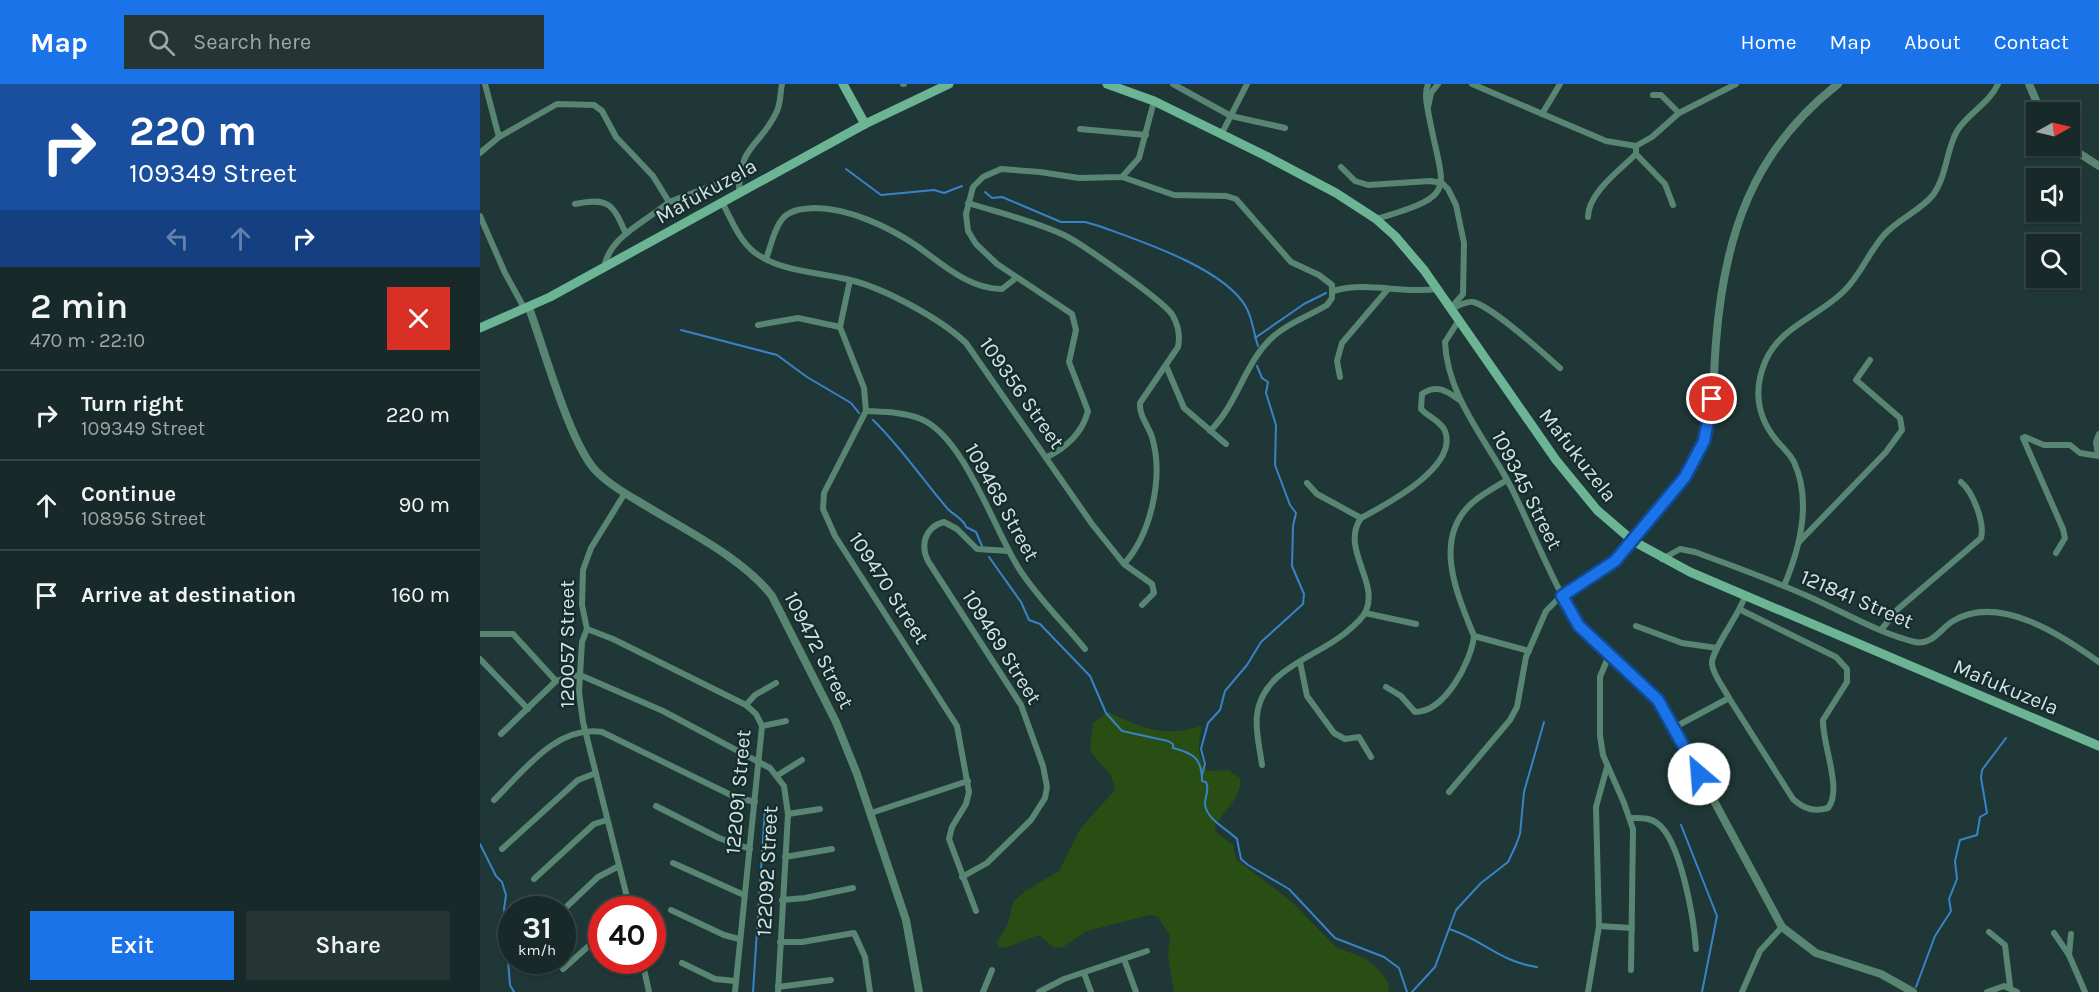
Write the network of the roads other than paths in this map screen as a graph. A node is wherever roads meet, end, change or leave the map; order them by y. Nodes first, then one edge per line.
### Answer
1 (485, 84) edge
2 (843, 84) edge
3 (949, 84) edge
4 (1107, 84) edge
5 (1173, 84) edge
6 (1247, 84) edge
7 (1428, 84) edge
8 (1438, 84) edge
9 (1472, 84) edge
10 (1560, 84) edge
11 (1838, 84) edge
12 (1998, 84) edge
13 (2029, 84) edge
14 (1732, 85) edge
15 (780, 86) edge
16 (1653, 95) dead end
17 (1154, 101) junction
18 (2037, 102) edge
19 (1428, 110) junction
20 (1679, 112) junction
21 (1542, 114) junction
22 (1231, 117) junction
23 (865, 124) junction
24 (1285, 128) dead end
25 (1080, 129) dead end
26 (1146, 135) junction
27 (1221, 135) junction
28 (499, 137) junction
29 (1636, 146) junction
30 (480, 153) edge
31 (1636, 154) junction
32 (2080, 154) edge
33 (2099, 166) edge
34 (1341, 167) dead end
35 (1122, 177) junction
36 (1441, 183) junction
37 (714, 185) dead end
38 (739, 193) junction
39 (669, 202) junction
40 (722, 202) junction
41 (575, 204) dead end
42 (968, 204) junction
43 (1673, 205) dead end
44 (480, 216) edge
45 (1588, 217) dead end
46 (1376, 219) junction
47 (626, 234) junction
48 (766, 259) junction
49 (604, 268) junction
50 (1016, 278) junction
51 (850, 280) junction
52 (1388, 289) junction
53 (1437, 289) junction
54 (1333, 291) junction
55 (1451, 308) junction
56 (525, 310) junction
57 (1459, 320) junction
58 (758, 325) dead end
59 (840, 327) junction
60 (480, 328) edge
61 (1870, 360) dead end
62 (1167, 368) junction
63 (1560, 368) dead end
64 (1340, 376) dead end
65 (1462, 401) junction
66 (866, 411) junction
67 (1210, 431) junction
68 (2099, 434) edge
69 (1226, 444) dead end
70 (2098, 456) edge
71 (1047, 457) junction
72 (1507, 480) junction
73 (1307, 483) dead end
74 (1961, 483) dead end
75 (625, 493) junction
76 (1361, 518) junction
77 (1633, 542) junction
78 (1799, 542) junction
79 (1009, 551) junction
80 (2056, 553) dead end
81 (1661, 559) junction
82 (1124, 564) junction
83 (1784, 585) junction
84 (1562, 596) junction
85 (1745, 596) junction
86 (1143, 604) dead end
87 (1741, 610) junction
88 (1365, 613) junction
89 (1416, 624) dead end
90 (1636, 626) dead end
91 (587, 629) junction
92 (1881, 630) junction
93 (480, 634) edge
94 (1474, 636) junction
95 (1717, 648) junction
96 (1085, 649) dead end
97 (1529, 651) junction
98 (1610, 655) junction
99 (480, 659) edge
100 (1300, 662) junction
101 (2099, 662) edge
102 (580, 675) junction
103 (556, 681) junction
104 (776, 682) dead end
105 (1386, 687) dead end
106 (1729, 698) junction
107 (746, 705) junction
108 (528, 708) junction
109 (786, 721) dead end
110 (762, 726) junction
111 (1675, 727) junction
112 (586, 731) junction
113 (501, 734) dead end
114 (2099, 746) edge
115 (1371, 757) dead end
116 (802, 760) dead end
117 (760, 761) junction
118 (1262, 765) dead end
119 (1607, 767) junction
120 (596, 773) junction
121 (778, 775) junction
122 (968, 781) junction
123 (1449, 792) dead end
124 (494, 800) dead end
125 (755, 802) junction
126 (656, 806) dead end
127 (820, 808) dead end
128 (872, 813) junction
129 (788, 814) junction
130 (1630, 818) junction
131 (607, 820) junction
132 (502, 849) dead end
133 (750, 849) junction
134 (832, 849) dead end
135 (785, 857) junction
136 (673, 863) dead end
137 (619, 866) junction
138 (962, 877) junction
139 (534, 879) dead end
140 (853, 888) dead end
141 (744, 895) junction
142 (627, 896) edge
143 (576, 898) edge
144 (782, 900) junction
145 (672, 910) dead end
146 (976, 911) dead end
147 (1599, 926) junction
148 (1782, 927) junction
149 (1632, 928) junction
150 (1989, 932) dead end
151 (2054, 933) dead end
152 (2071, 934) dead end
153 (739, 939) junction
154 (780, 942) junction
155 (588, 947) edge
156 (1696, 949) dead end
157 (1147, 951) dead end
158 (2068, 955) junction
159 (576, 957) edge
160 (1124, 959) junction
161 (682, 963) dead end
162 (992, 970) dead end
163 (1631, 970) dead end
164 (1084, 973) junction
165 (646, 974) edge
166 (831, 980) dead end
167 (735, 981) junction
168 (2010, 986) junction
169 (778, 989) edge
170 (1042, 991) edge
171 (650, 992) edge
172 (735, 992) edge
173 (870, 992) edge
174 (919, 992) edge
175 (983, 992) edge
176 (1091, 992) edge
177 (1136, 992) edge
178 (1588, 992) edge
179 (1742, 992) edge
180 (1913, 992) edge
181 (1987, 992) edge
182 (2017, 992) edge
183 (2085, 992) edge

1 - 28 street
2 - 23 main road
3 - 23 main road, Mafukuzela
4 - 17 main road, Mafukuzela
5 - 22 street
6 - 22 street
7 - 19 street
8 - 19 street
9 - 21 street
10 - 21 street
11 - 77 street
12 - 78 street
13 - 18 street
14 - 20 street
15 - 38 street
16 - 20 street
17 - 26 street
17 - 27 main road, Mafukuzela
19 - 36 street
20 - 29 street
21 - 29 street
22 - 24 street
22 - 27 street
23 - 38 main road, Mafukuzela
25 - 26 street
26 - 35 street
27 - 46 main road, Mafukuzela
28 - 30 street
28 - 39 street
29 - 31 street
31 - 43 street
31 - 45 street
32 - 33 street
34 - 36 street
35 - 42 street
35 - 54 street
36 - 46 street
36 - 55 street
37 - 39 street
38 - 40 main road, Mafukuzela
39 - 47 street
40 - 48 street, 109356 Street
40 - 49 main road, Mafukuzela
41 - 47 street
42 - 50 street
42 - 62 street
44 - 56 street
46 - 53 main road, Mafukuzela
47 - 49 street
48 - 50 street
48 - 51 street, 109356 Street
49 - 56 main road, Mafukuzela
50 - 71 street
51 - 59 street
51 - 71 street, 109356 Street
52 - 53 street
52 - 54 street
52 - 64 street
53 - 55 main road, Mafukuzela
54 - 67 street
55 - 57 main road, Mafukuzela
55 - 63 street
56 - 60 main road, Mafukuzela
56 - 75 street, 109472 Street
57 - 65 street, 109345 Street
57 - 77 main road, Mafukuzela
58 - 59 street
59 - 66 street
61 - 78 street
62 - 67 street
62 - 82 street
65 - 72 street, 109345 Street
65 - 76 street
66 - 79 street, 109468 Street
66 - 122 street, 109470 Street
67 - 69 street
68 - 70 street
70 - 80 street
71 - 82 street, 109356 Street
72 - 84 street, 109345 Street
72 - 94 street
73 - 76 street
74 - 92 street
75 - 91 street, 120057 Street
75 - 128 street, 109472 Street
76 - 88 street
77 - 81 main road, Mafukuzela
77 - 84 street
78 - 83 street
79 - 96 street, 109468 Street
79 - 138 street, 109469 Street
81 - 83 street, 121841 Street
81 - 85 main road, Mafukuzela
82 - 86 street, 109356 Street
83 - 92 street, 121841 Street
84 - 97 street
84 - 98 street
85 - 87 street
85 - 114 main road, Mafukuzela
87 - 95 street
87 - 106 street
88 - 89 street
88 - 100 street
90 - 95 street
91 - 102 street, 120057 Street
91 - 107 street, 122091 Street
92 - 101 street, 121841 Street
93 - 103 street
94 - 97 street
94 - 105 street
95 - 106 street
97 - 123 street
98 - 111 street
98 - 119 street
99 - 108 street
100 - 115 street
100 - 118 street
102 - 103 street
102 - 112 street, 120057 Street
102 - 117 street, 122092 Street
103 - 108 street
104 - 107 street
106 - 111 street
107 - 110 street, 122091 Street
108 - 113 street
109 - 110 street
110 - 117 street, 122091 Street
111 - 148 street
112 - 120 street, 120057 Street
112 - 124 street
112 - 125 street
116 - 121 street
117 - 121 street, 122092 Street
117 - 125 street, 122091 Street
119 - 130 street
119 - 147 street
120 - 131 street, 120057 Street
120 - 132 street
121 - 129 street, 122092 Street
122 - 128 street
122 - 138 street, 109470 Street
125 - 133 street, 122091 Street
126 - 133 street
127 - 129 street
128 - 174 street, 109472 Street
129 - 135 street, 122092 Street
130 - 149 street
130 - 156 street
131 - 137 street, 120057 Street
131 - 139 street
133 - 141 street, 122091 Street
134 - 135 street
135 - 144 street, 122092 Street
136 - 141 street
137 - 142 street, 120057 Street
137 - 143 street
138 - 146 street, 109470 Street
140 - 144 street
141 - 153 street, 122091 Street
144 - 154 street, 122092 Street
145 - 153 street
147 - 149 street
147 - 178 street
148 - 179 street
148 - 180 street
149 - 163 street
150 - 168 street
151 - 158 street
152 - 158 street
153 - 167 street, 122091 Street
154 - 169 street, 122092 Street
154 - 173 street
155 - 159 street
157 - 160 street
158 - 183 street
160 - 164 street
160 - 177 street
161 - 167 street
162 - 175 street
164 - 170 street
164 - 176 street
165 - 171 street
166 - 169 street
167 - 172 street, 122091 Street
168 - 181 street
168 - 182 street

